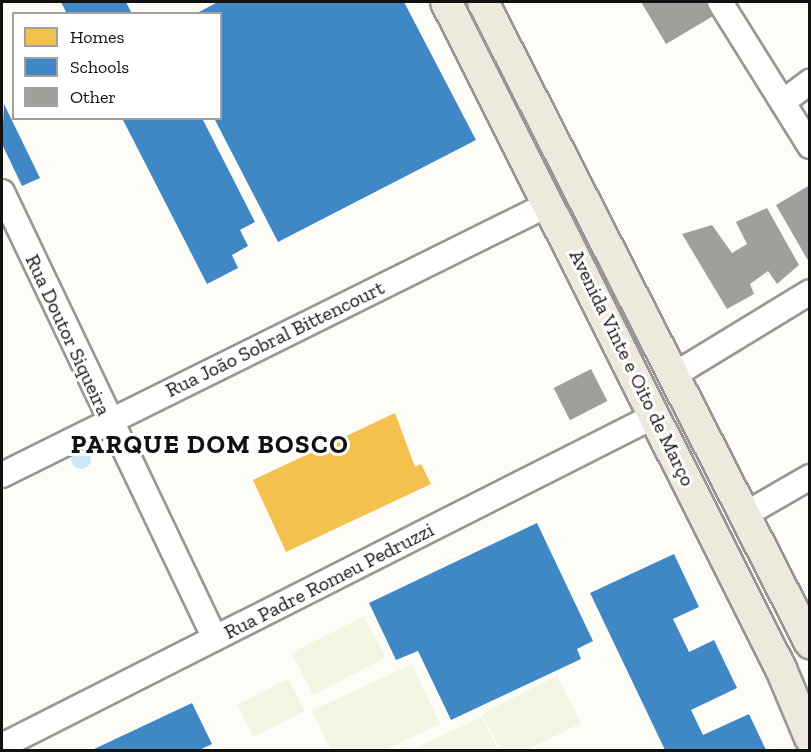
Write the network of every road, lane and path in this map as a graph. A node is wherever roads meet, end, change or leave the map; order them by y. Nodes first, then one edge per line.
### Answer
1 (446, 2) edge
2 (483, 2) edge
3 (720, 2) edge
4 (810, 82) edge
5 (783, 102) junction
6 (810, 146) edge
7 (2, 192) edge
8 (549, 204) junction
9 (564, 232) junction
10 (810, 292) edge
11 (674, 375) junction
12 (656, 415) junction
13 (108, 421) junction
14 (2, 475) edge
15 (810, 477) edge
16 (746, 514) junction
17 (764, 549) junction
18 (215, 638) junction
19 (810, 643) edge
20 (810, 738) edge
21 (2, 746) edge

1 - 8 main road, Avenida Vinte e Oito de Março
2 - 11 main road, Avenida Vinte e Oito de Março
3 - 5 street
4 - 5 street
5 - 6 street
7 - 13 street, Rua Doutor Siqueira
8 - 9 main road, Avenida Vinte e Oito de Março
8 - 13 street, Rua João Sobral Bittencourt
9 - 11 main road
9 - 12 main road, Avenida Vinte e Oito de Março
10 - 11 street
11 - 16 main road, Avenida Vinte e Oito de Março
12 - 17 main road
12 - 18 street, Rua Padre Romeu Pedruzzi
12 - 20 main road, Avenida Vinte e Oito de Março
13 - 14 street, Rua João Sobral Bittencourt
13 - 18 street, Rua Doutor Siqueira
15 - 16 street
16 - 17 main road, Avenida Vinte e Oito de Março
17 - 19 main road, Avenida Vinte e Oito de Março
18 - 21 street, Rua Padre Romeu Pedruzzi

